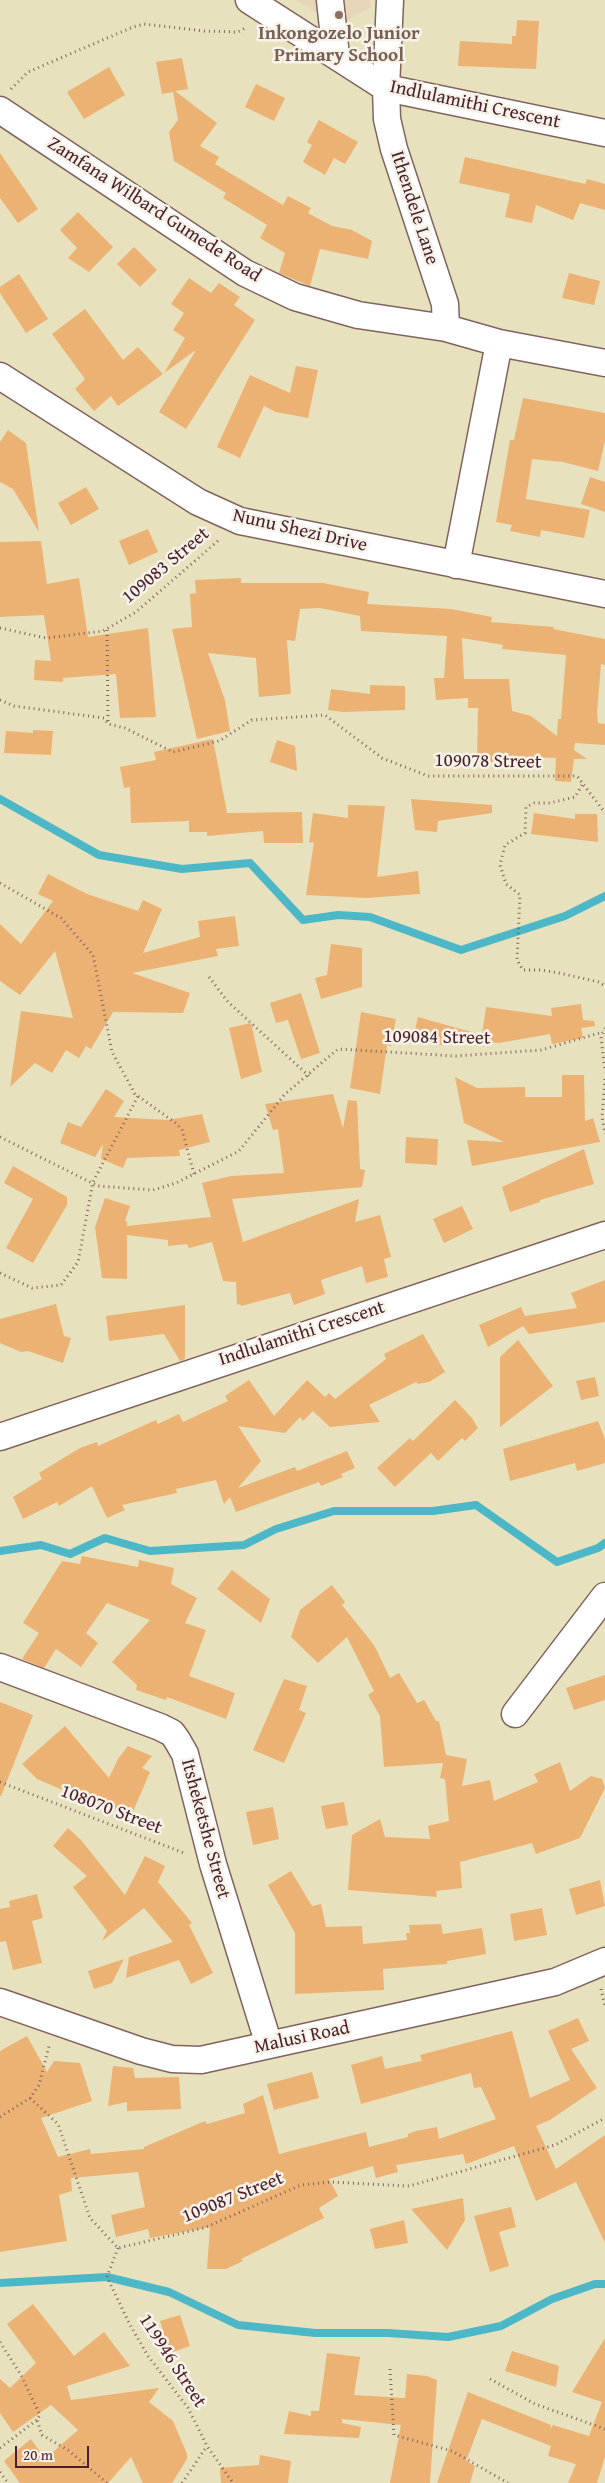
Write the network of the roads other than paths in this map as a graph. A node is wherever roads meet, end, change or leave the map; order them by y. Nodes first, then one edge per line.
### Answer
1 (330, 0) edge
2 (390, 0) edge
3 (255, 4) edge
4 (336, 56) junction
5 (386, 88) junction
6 (3, 101) edge
7 (605, 133) edge
8 (446, 328) junction
9 (499, 343) junction
10 (605, 363) edge
11 (0, 376) edge
12 (456, 565) junction
13 (605, 594) edge
14 (605, 1235) edge
15 (0, 1436) edge
16 (605, 1596) edge
17 (0, 1667) edge
18 (515, 1714) dead end
19 (605, 1961) edge
20 (0, 2002) edge
21 (268, 2046) junction

1 - 4 street
2 - 5 street, Ithendele Lane
3 - 4 street, Indlulamithi Crescent
4 - 5 street, Indlulamithi Crescent
5 - 7 street, Indlulamithi Crescent
5 - 8 street, Ithendele Lane
6 - 8 street, Zamfana Wilbard Gumede Road
8 - 9 street, Zamfana Wilbard Gumede Road
9 - 10 street, Zamfana Wilbard Gumede Road
9 - 12 street
11 - 12 street, Nunu Shezi Drive
12 - 13 street, Nunu Shezi Drive
14 - 15 street, Indlulamithi Crescent
16 - 18 street
17 - 21 street, Itsheketshe Street
19 - 21 street, Malusi Road
20 - 21 street, Malusi Road

